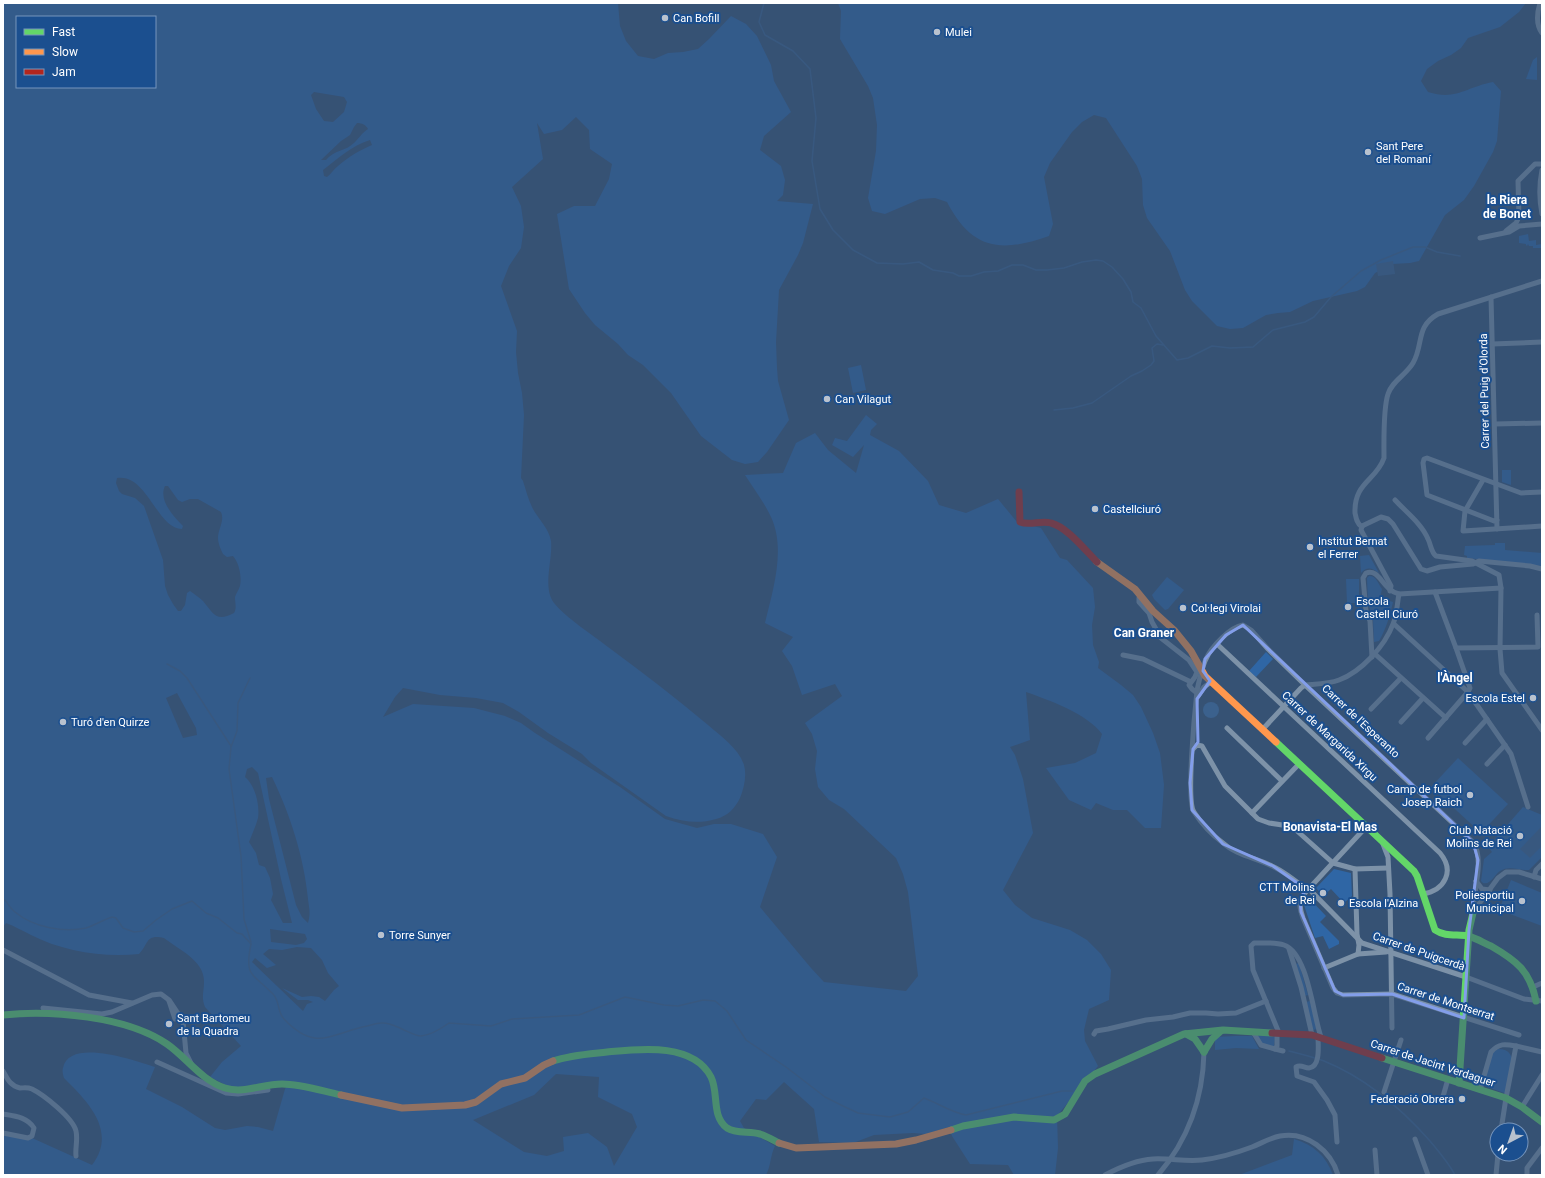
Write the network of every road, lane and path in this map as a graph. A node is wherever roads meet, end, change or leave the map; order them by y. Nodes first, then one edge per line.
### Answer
1 (1540, 3) edge
2 (1542, 33) edge
3 (1542, 164) edge
4 (1542, 170) edge
5 (1541, 206) edge
6 (1542, 214) edge
7 (1542, 224) edge
8 (1506, 231) junction
9 (1480, 238) dead end
10 (1542, 281) edge
11 (1491, 297) junction
12 (1542, 342) edge
13 (1492, 344) junction
14 (1542, 423) edge
15 (1495, 424) junction
16 (1483, 480) junction
17 (1496, 484) junction
18 (1019, 492) dead end
19 (1542, 492) edge
20 (1395, 500) dead end
21 (1465, 511) junction
22 (1497, 520) junction
23 (1542, 526) edge
24 (1362, 527) junction
25 (1497, 529) junction
26 (1475, 563) junction
27 (1542, 569) edge
28 (1501, 588) junction
29 (1390, 591) junction
30 (1435, 592) junction
31 (1399, 594) junction
32 (1142, 596) junction
33 (1537, 615) dead end
34 (1394, 624) junction
35 (1217, 644) junction
36 (1456, 648) junction
37 (1500, 649) junction
38 (1123, 654) dead end
39 (1373, 655) junction
40 (1205, 659) junction
41 (1196, 660) junction
42 (1203, 671) junction
43 (1401, 678) junction
44 (1191, 682) junction
45 (1211, 682) junction
46 (1322, 683) junction
47 (1305, 685) junction
48 (1468, 692) junction
49 (1197, 693) junction
50 (1316, 694) junction
51 (1423, 698) junction
52 (1197, 699) junction
53 (1284, 706) junction
54 (1371, 709) dead end
55 (1446, 718) junction
56 (1487, 719) junction
57 (1194, 720) junction
58 (1401, 722) dead end
59 (1226, 728) dead end
60 (1262, 730) junction
61 (1542, 730) edge
62 (1428, 738) dead end
63 (1465, 743) dead end
64 (1505, 745) junction
65 (1202, 746) junction
66 (1193, 749) junction
67 (1298, 764) junction
68 (1486, 764) dead end
69 (1282, 781) junction
70 (1528, 807) dead end
71 (1252, 813) junction
72 (1366, 827) junction
73 (1382, 842) junction
74 (1397, 855) junction
75 (1388, 857) junction
76 (1333, 863) junction
77 (1542, 864) edge
78 (1388, 868) junction
79 (1355, 869) junction
80 (1534, 877) junction
81 (1542, 878) edge
82 (1476, 882) junction
83 (1308, 889) junction
84 (1490, 890) junction
85 (1423, 894) junction
86 (1473, 913) junction
87 (1468, 936) junction
88 (1358, 940) junction
89 (1289, 948) junction
90 (3, 950) edge
91 (1389, 952) junction
92 (1358, 954) junction
93 (1294, 960) junction
94 (1300, 961) junction
95 (1324, 968) junction
96 (1466, 977) junction
97 (1542, 983) edge
98 (1533, 987) junction
99 (1392, 994) junction
100 (1311, 998) junction
101 (169, 1000) junction
102 (1304, 1000) junction
103 (1266, 1001) junction
104 (1539, 1001) edge
105 (132, 1003) junction
106 (43, 1008) dead end
107 (3, 1014) edge
108 (1464, 1018) junction
109 (175, 1019) dead end
110 (1392, 1028) dead end
111 (1223, 1030) junction
112 (1204, 1032) junction
113 (1253, 1032) junction
114 (1278, 1033) junction
115 (1094, 1034) dead end
116 (1184, 1034) junction
117 (1519, 1035) dead end
118 (1317, 1036) junction
119 (1401, 1040) dead end
120 (1209, 1042) junction
121 (1199, 1043) junction
122 (1516, 1046) junction
123 (1275, 1049) junction
124 (184, 1052) junction
125 (1204, 1052) junction
126 (1283, 1052) dead end
127 (1542, 1052) edge
128 (1394, 1061) junction
129 (157, 1062) dead end
130 (3, 1071) edge
131 (190, 1072) junction
132 (1542, 1075) edge
133 (1448, 1079) junction
134 (1459, 1083) junction
135 (268, 1090) dead end
136 (1480, 1090) junction
137 (1384, 1092) dead end
138 (1506, 1098) junction
139 (1442, 1100) dead end
140 (1522, 1107) junction
141 (3, 1114) edge
142 (1502, 1122) edge
143 (1542, 1122) edge
144 (3, 1133) edge
145 (1415, 1139) dead end
146 (1337, 1142) dead end
147 (1542, 1148) edge
148 (1375, 1150) dead end
149 (76, 1156) dead end
150 (1170, 1160) junction
151 (1497, 1162) edge
152 (1105, 1175) edge
153 (1158, 1175) edge
154 (1338, 1175) edge
155 (1377, 1175) edge
156 (1428, 1175) edge
157 (1496, 1175) edge
158 (1527, 1175) edge

1 - 2 street
3 - 8 street
4 - 5 street
5 - 6 street
7 - 8 street
8 - 9 street
10 - 11 street
11 - 13 street, Carrer del Puig d'Olorda
11 - 24 street
12 - 13 street
13 - 15 street, Carrer del Puig d'Olorda
14 - 15 street
15 - 17 street, Carrer del Puig d'Olorda
16 - 17 street
16 - 21 street
16 - 21 street
17 - 19 street
17 - 22 street, Carrer del Puig d'Olorda
18 - 32 main road
20 - 26 street
21 - 22 street
21 - 25 street
22 - 25 street, Carrer del Puig d'Olorda
23 - 25 street
24 - 26 street
24 - 29 street
26 - 27 street
26 - 28 street
28 - 30 street
28 - 37 street
29 - 31 street
29 - 39 street
30 - 31 street
30 - 36 street
31 - 34 street
32 - 41 main road
32 - 44 street
33 - 37 street
34 - 39 street
34 - 48 street
35 - 40 street, Carrer de l'Esperanto
35 - 47 street, Carrer de l'Esperanto
35 - 53 street, Carrer de Margarida Xirgu
36 - 37 street
36 - 48 street
37 - 61 street
38 - 44 street
39 - 43 street
39 - 46 street
40 - 41 street
40 - 42 street, Carrer de l'Esperanto
41 - 42 main road
42 - 45 main road
42 - 49 street, Carrer de l'Esperanto
43 - 51 street
43 - 54 street
44 - 49 street
45 - 52 street
45 - 60 main road
46 - 47 street
46 - 50 street
47 - 50 street, Carrer de l'Esperanto
47 - 53 street
48 - 55 street
48 - 56 street
49 - 52 street, Carrer de Puigcerdà
50 - 82 street, Carrer de l'Esperanto
51 - 55 street
51 - 58 street
52 - 57 street, Carrer de Puigcerdà
53 - 60 street
53 - 85 street, Carrer de Margarida Xirgu
55 - 62 street
56 - 63 street
56 - 64 street
57 - 65 street
57 - 66 street, Carrer de Puigcerdà
59 - 69 street
60 - 67 main road
64 - 68 street
64 - 70 street
65 - 66 street
65 - 71 street
66 - 83 street, Carrer de Puigcerdà
67 - 69 street
67 - 72 main road
69 - 71 street
71 - 76 street
72 - 73 main road
72 - 76 street
73 - 74 main road
73 - 75 street
74 - 75 street
74 - 85 main road
75 - 78 street
76 - 79 street
76 - 83 street
77 - 80 street
78 - 79 street
78 - 91 street
79 - 88 street
80 - 81 street
80 - 84 street
82 - 84 street
82 - 86 street, Carrer de l'Esperanto
83 - 88 street, Carrer de Puigcerdà
83 - 95 street, Carrer de Montserrat
84 - 86 street
85 - 87 main road
86 - 87 main road, Carrer de l'Esperanto
87 - 96 main road, Carrer de l'Esperanto
87 - 98 main road
88 - 91 street, Carrer de Puigcerdà
88 - 92 street
89 - 93 street
89 - 94 street
89 - 103 street
90 - 105 street
91 - 92 street
91 - 96 street, Carrer de Puigcerdà
91 - 99 street
92 - 95 street
93 - 94 street
93 - 102 street
94 - 100 street
95 - 99 street, Carrer de Montserrat
96 - 104 street, Carrer de Puigcerdà
96 - 108 main road, Carrer de l'Esperanto
97 - 98 street
98 - 104 main road
99 - 108 street, Carrer de Montserrat
99 - 110 street
100 - 102 street
100 - 118 street
101 - 105 street
101 - 109 street
101 - 124 street
102 - 118 street
103 - 114 street
103 - 115 street
105 - 106 street
107 - 124 main road
108 - 117 street, Carrer de Montserrat
108 - 134 main road, Carrer de l'Esperanto
111 - 112 main road, Carrer de Jacint Verdaguer
111 - 113 main road, Carrer de Jacint Verdaguer
111 - 120 main road
112 - 116 main road, Carrer de Jacint Verdaguer
112 - 120 main road
112 - 121 main road
113 - 114 main road, Carrer de Jacint Verdaguer
113 - 123 street
114 - 118 main road, Carrer de Jacint Verdaguer
114 - 123 street
116 - 121 main road
116 - 131 main road, Carrer de Jacint Verdaguer
118 - 128 main road, Carrer de Jacint Verdaguer
118 - 146 street
119 - 128 street
120 - 121 main road
120 - 125 main road
121 - 125 main road
122 - 127 street
122 - 136 street
122 - 138 street
123 - 126 street
124 - 131 main road
125 - 150 street
128 - 133 main road, Carrer de Jacint Verdaguer
128 - 137 street
129 - 131 street
130 - 149 street
131 - 135 street
132 - 140 street
133 - 134 main road, Carrer de Jacint Verdaguer
133 - 139 street
134 - 136 main road, Carrer de Jacint Verdaguer
136 - 138 main road, Carrer de Jacint Verdaguer
138 - 140 main road, Carrer de Jacint Verdaguer
138 - 142 street
140 - 143 main road, Carrer de Jacint Verdaguer
141 - 144 street
145 - 156 street
147 - 158 street
148 - 155 street
150 - 152 street
150 - 153 street
150 - 154 street
151 - 157 street

